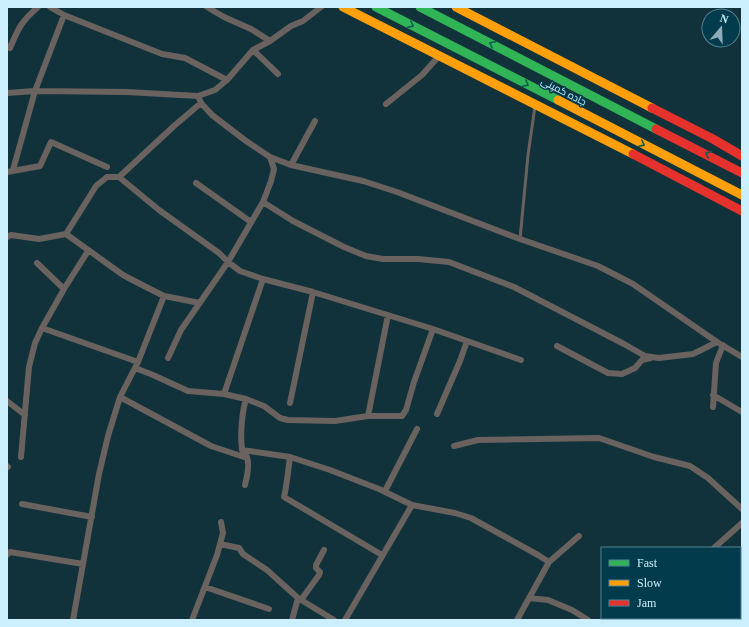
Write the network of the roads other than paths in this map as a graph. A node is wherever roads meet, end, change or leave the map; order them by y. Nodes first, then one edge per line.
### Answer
1 (38, 7) edge
2 (50, 7) edge
3 (207, 7) edge
4 (321, 7) edge
5 (343, 7) edge
6 (376, 7) edge
7 (420, 7) edge
8 (456, 7) edge
9 (64, 15) junction
10 (270, 41) junction
11 (7, 46) edge
12 (253, 50) junction
13 (439, 56) junction
14 (278, 74) dead end
15 (227, 80) junction
16 (36, 91) junction
17 (7, 93) edge
18 (198, 96) junction
19 (201, 103) junction
20 (386, 104) dead end
21 (536, 105) junction
22 (315, 121) dead end
23 (742, 156) edge
24 (270, 157) junction
25 (291, 165) junction
26 (107, 167) dead end
27 (10, 171) edge
28 (742, 173) edge
29 (119, 177) junction
30 (196, 183) dead end
31 (742, 195) edge
32 (263, 202) junction
33 (742, 211) edge
34 (252, 222) junction
35 (66, 234) junction
36 (7, 237) edge
37 (520, 239) junction
38 (88, 251) junction
39 (228, 262) junction
40 (37, 263) dead end
41 (263, 279) junction
42 (64, 289) junction
43 (313, 292) junction
44 (164, 296) junction
45 (200, 303) junction
46 (388, 315) junction
47 (42, 328) junction
48 (433, 329) junction
49 (467, 341) junction
50 (720, 344) junction
51 (557, 346) dead end
52 (652, 357) junction
53 (742, 357) edge
54 (168, 358) dead end
55 (521, 360) dead end
56 (138, 362) junction
57 (135, 368) junction
58 (224, 394) junction
59 (713, 396) junction
60 (120, 397) junction
61 (246, 399) junction
62 (7, 401) edge
63 (290, 402) dead end
64 (713, 408) dead end
65 (742, 412) edge
66 (437, 414) dead end
67 (25, 415) junction
68 (368, 416) junction
69 (417, 429) dead end
70 (454, 446) dead end
71 (242, 450) junction
72 (21, 457) dead end
73 (290, 457) junction
74 (247, 458) junction
75 (245, 485) dead end
76 (385, 491) junction
77 (22, 504) dead end
78 (412, 505) junction
79 (742, 509) edge
80 (92, 517) junction
81 (221, 522) dead end
82 (742, 523) edge
83 (580, 536) dead end
84 (220, 544) junction
85 (715, 547) edge
86 (324, 550) dead end
87 (7, 555) edge
88 (382, 555) junction
89 (549, 562) junction
90 (83, 564) junction
91 (205, 586) junction
92 (529, 598) junction
93 (299, 599) junction
94 (269, 609) dead end
95 (74, 620) edge
96 (192, 620) edge
97 (292, 620) edge
98 (334, 620) edge
99 (345, 620) edge
100 (518, 620) edge
101 (588, 620) edge

1 - 11 street
2 - 9 street
3 - 10 street
4 - 10 street
5 - 13 main road
6 -> 31 main road, جاده کمپنی
28 -> 7 main road, جاده کمپنی
8 - 23 main road
9 - 15 street
9 - 16 street
10 - 12 street
12 - 14 street
12 - 15 street
13 - 20 street
13 - 21 main road
15 - 18 street
16 - 17 street
16 - 18 street
16 - 27 street
18 - 19 street
19 - 24 street
19 - 29 street
21 - 33 main road
21 - 37 lane
22 - 25 street
24 - 25 street
24 - 32 street
25 - 37 street
26 - 27 street
29 - 35 street
29 - 39 street
30 - 34 street
32 - 34 street
32 - 52 street
34 - 39 street
35 - 36 street
35 - 38 street
37 - 50 street
38 - 42 street
38 - 44 street
39 - 41 street
39 - 45 street
40 - 42 street
41 - 43 street
41 - 58 street
42 - 47 street
43 - 46 street
43 - 63 street
44 - 45 street
44 - 56 street
45 - 54 street
46 - 48 street
46 - 68 street
47 - 56 street
47 - 67 street
48 - 49 street
48 - 68 street
49 - 55 street
49 - 66 street
50 - 52 street
50 - 53 street
50 - 59 street
51 - 52 street
56 - 57 street
57 - 58 street
57 - 60 street
58 - 61 street
59 - 64 street
59 - 65 street
60 - 74 street
60 - 80 street
61 - 68 street
61 - 71 street
62 - 67 street
67 - 72 street
69 - 76 street
70 - 79 street
71 - 73 street
71 - 74 street
73 - 76 street
73 - 88 street
74 - 75 street
76 - 78 street
77 - 80 street
78 - 88 street
78 - 89 street
80 - 90 street
81 - 84 street
82 - 85 street
83 - 89 street
84 - 91 street
84 - 93 street
86 - 93 street
87 - 90 street
88 - 99 street
89 - 92 street
90 - 95 street
91 - 94 street
91 - 96 street
92 - 100 street
92 - 101 street
93 - 97 street
93 - 98 street

